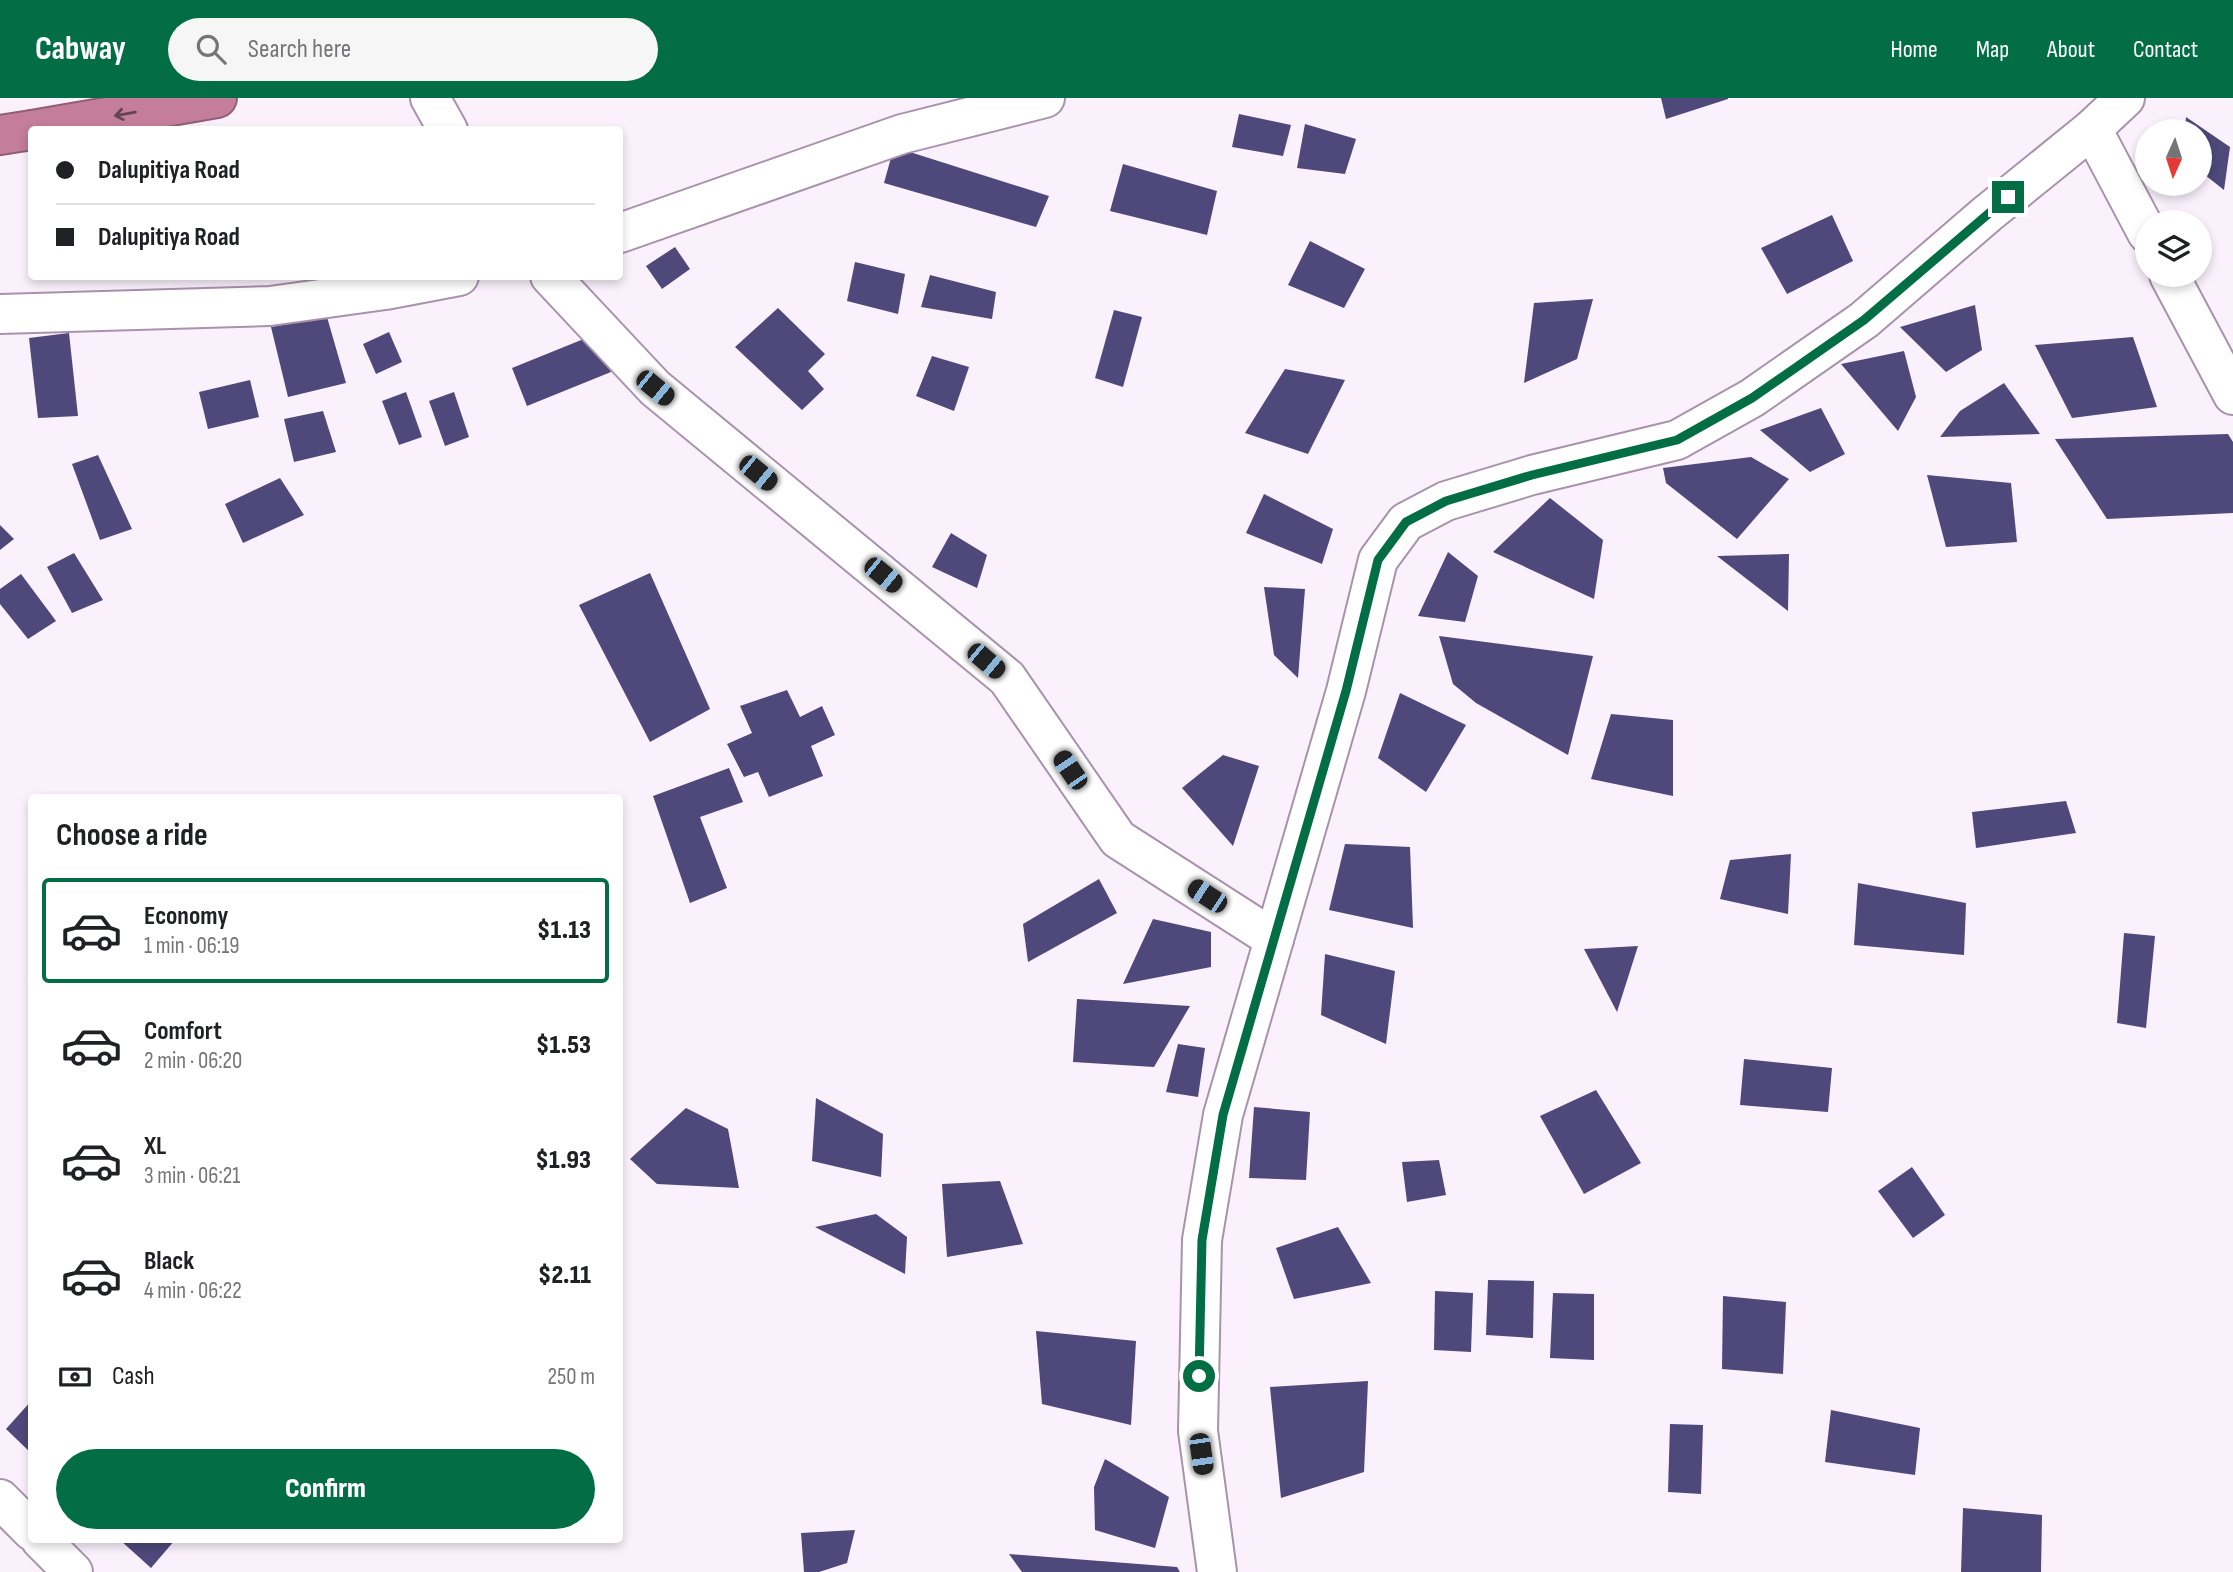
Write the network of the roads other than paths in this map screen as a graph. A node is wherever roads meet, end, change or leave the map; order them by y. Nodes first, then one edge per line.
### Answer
1 (217, 98) edge
2 (430, 98) edge
3 (1045, 98) edge
4 (2126, 98) edge
5 (55, 126) edge
6 (446, 126) edge
7 (2092, 129) junction
8 (28, 131) edge
9 (0, 135) edge
10 (2135, 210) edge
11 (623, 232) edge
12 (438, 280) edge
13 (554, 280) edge
14 (2175, 287) edge
15 (0, 314) edge
16 (2233, 395) edge
17 (1274, 939) junction
18 (0, 1499) edge
19 (28, 1527) edge
20 (44, 1543) edge
21 (73, 1572) edge
22 (1217, 1572) edge

1 -> 5 highway
2 - 6 street
3 - 11 street
4 - 7 street
7 - 10 street
7 - 17 street
8 - 9 highway
12 - 15 street
13 - 17 street
14 - 16 street
17 - 22 street
18 - 19 street
20 - 21 street

